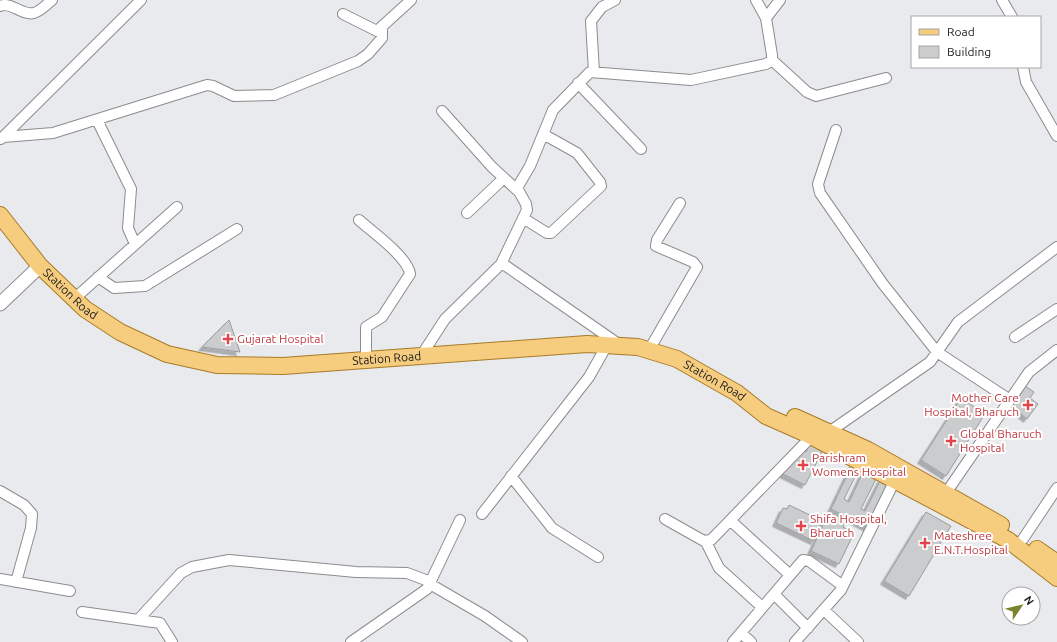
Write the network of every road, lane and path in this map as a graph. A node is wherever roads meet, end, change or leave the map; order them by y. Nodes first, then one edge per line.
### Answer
1 (52, 0) edge
2 (141, 0) edge
3 (411, 0) edge
4 (615, 0) edge
5 (756, 0) edge
6 (780, 0) edge
7 (1002, 0) edge
8 (0, 6) edge
9 (344, 14) dead end
10 (1011, 16) edge
11 (766, 18) junction
12 (382, 28) junction
13 (772, 60) junction
14 (1024, 68) edge
15 (594, 72) junction
16 (886, 78) dead end
17 (578, 83) junction
18 (442, 112) dead end
19 (97, 120) junction
20 (836, 130) dead end
21 (543, 134) junction
22 (1057, 136) edge
23 (2, 139) edge
24 (641, 148) dead end
25 (504, 178) junction
26 (517, 190) junction
27 (680, 202) dead end
28 (177, 207) dead end
29 (467, 213) dead end
30 (0, 215) edge
31 (523, 218) junction
32 (359, 220) dead end
33 (237, 230) dead end
34 (135, 244) junction
35 (1057, 247) edge
36 (501, 264) junction
37 (40, 266) junction
38 (98, 277) junction
39 (74, 298) junction
40 (0, 304) edge
41 (1057, 309) edge
42 (1014, 337) dead end
43 (614, 346) junction
44 (649, 350) junction
45 (1057, 350) edge
46 (937, 352) junction
47 (421, 356) junction
48 (366, 360) junction
49 (1010, 400) junction
50 (822, 438) junction
51 (511, 476) junction
52 (895, 480) junction
53 (1057, 488) edge
54 (0, 491) edge
55 (946, 493) junction
56 (482, 514) dead end
57 (665, 519) dead end
58 (460, 520) dead end
59 (731, 521) junction
60 (1022, 539) junction
61 (706, 542) junction
62 (598, 557) dead end
63 (1057, 563) edge
64 (790, 575) junction
65 (1057, 578) edge
66 (0, 579) edge
67 (432, 580) junction
68 (16, 582) junction
69 (843, 586) junction
70 (70, 591) dead end
71 (774, 594) junction
72 (762, 607) junction
73 (824, 610) junction
74 (82, 612) dead end
75 (138, 620) junction
76 (808, 628) junction
77 (741, 633) junction
78 (172, 642) edge
79 (351, 642) edge
80 (522, 642) edge
81 (733, 642) edge
82 (751, 642) edge
83 (795, 642) edge
84 (858, 642) edge

1 - 8 street
2 - 23 street
3 - 12 street
4 - 15 street
5 - 11 street
6 - 11 street
7 - 10 street
9 - 12 street
11 - 13 street
12 - 19 street
13 - 15 street
13 - 16 street
14 - 22 street
15 - 17 street
17 - 21 street
17 - 24 street
18 - 25 street
19 - 23 street
19 - 34 street
20 - 46 street
21 - 26 street
21 - 31 street
25 - 26 street
25 - 29 street
26 - 31 street
27 - 44 street
28 - 34 street
30 - 37 main road, Station Road
31 - 36 street
32 - 48 street
33 - 38 street
34 - 38 street
35 - 46 street
36 - 43 street
36 - 47 street
37 - 39 main road, Station Road
37 - 40 street
38 - 39 street
39 - 48 main road, Station Road
41 - 42 street
43 - 44 main road, Station Road
43 - 47 main road, Station Road
43 - 51 street
44 - 50 main road, Station Road
45 - 49 street
46 - 49 street
46 - 50 street
47 - 48 main road, Station Road
49 - 55 street
50 - 52 main road, Station Road
50 - 55 main road, Station Road
50 - 59 street
51 - 56 street
51 - 62 street
52 - 65 main road, Station Road
52 - 69 street
53 - 60 street
54 - 68 street
55 - 60 main road, Station Road
57 - 61 street
58 - 67 street
59 - 61 street
59 - 64 street
60 - 63 main road, Station Road
61 - 72 street
64 - 69 street
64 - 71 street
66 - 68 street
67 - 75 street
67 - 79 street
67 - 80 street
68 - 70 street
69 - 73 street
71 - 72 street
71 - 76 street
72 - 77 street
73 - 76 street
73 - 84 street
74 - 75 street
75 - 78 street
76 - 83 street
77 - 81 street
77 - 82 street

